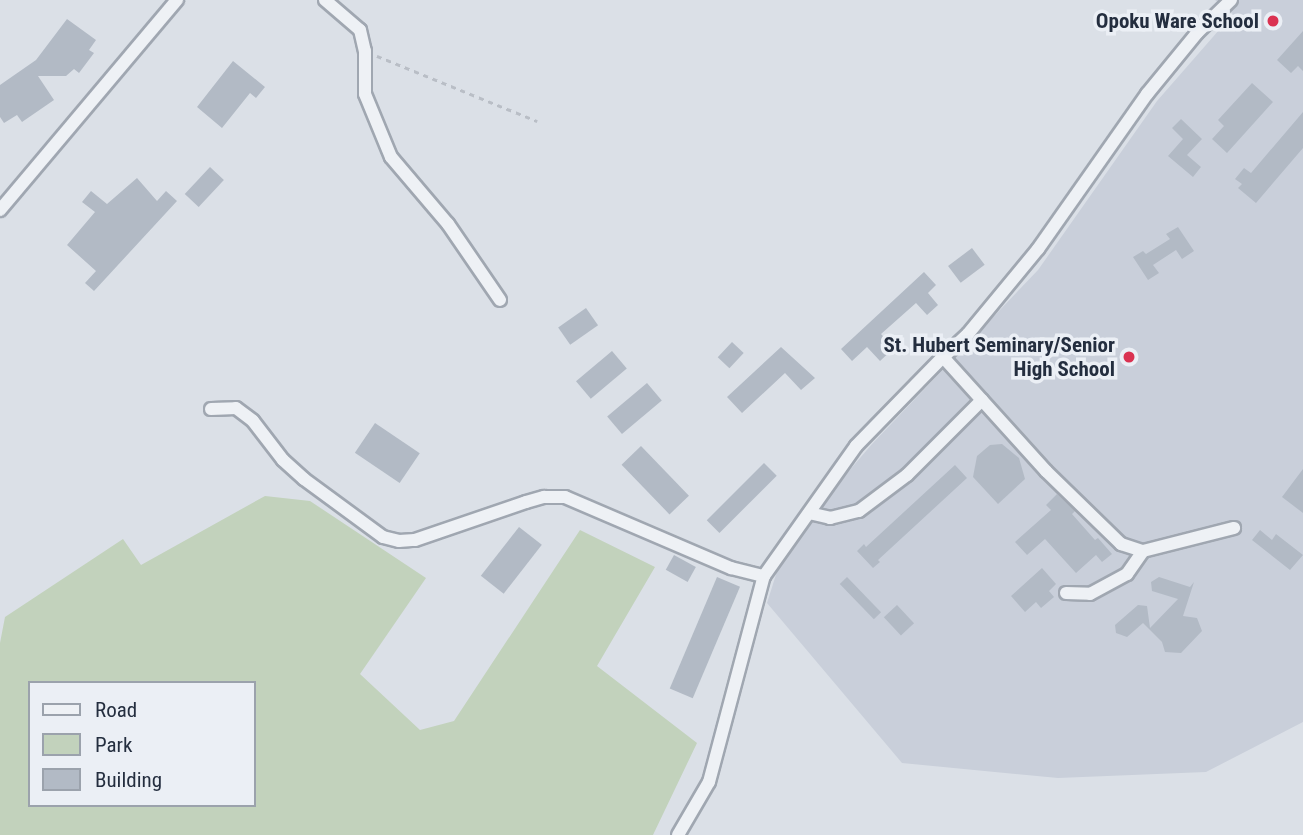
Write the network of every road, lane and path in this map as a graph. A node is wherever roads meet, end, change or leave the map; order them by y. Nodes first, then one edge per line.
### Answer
1 (177, 0) edge
2 (325, 0) edge
3 (1231, 0) edge
4 (365, 51) junction
5 (537, 121) dead end
6 (0, 211) edge
7 (500, 300) dead end
8 (943, 357) junction
9 (982, 400) junction
10 (211, 409) dead end
11 (809, 513) junction
12 (1234, 528) dead end
13 (1143, 551) junction
14 (764, 576) junction
15 (1066, 593) dead end
16 (678, 835) edge

1 - 6 street
2 - 4 street
3 - 8 street
4 - 5 path
4 - 7 street
8 - 9 street
8 - 11 street
9 - 11 street
9 - 13 street
10 - 14 street
11 - 14 street
12 - 13 street
13 - 15 street
14 - 16 street

